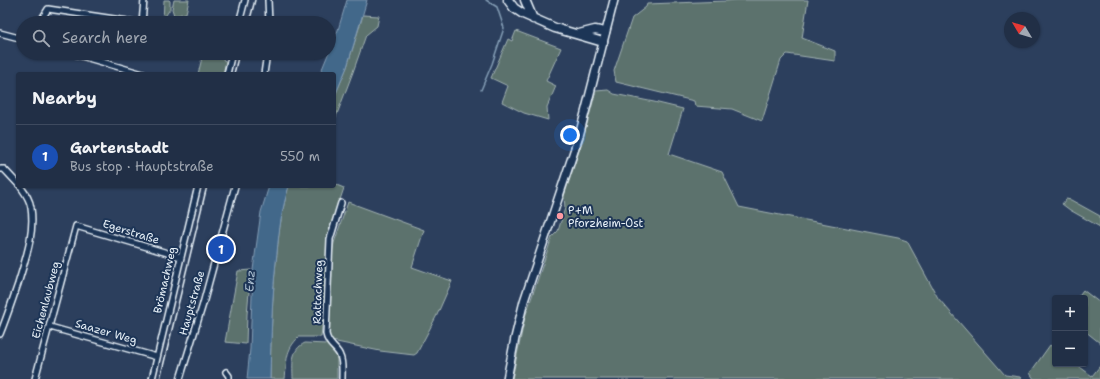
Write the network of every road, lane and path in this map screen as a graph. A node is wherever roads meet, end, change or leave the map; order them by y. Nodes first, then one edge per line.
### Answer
1 (144, 0) edge
2 (245, 0) edge
3 (268, 0) edge
4 (508, 0) edge
5 (525, 0) edge
6 (614, 0) edge
7 (44, 16) edge
8 (94, 16) edge
9 (142, 16) edge
10 (242, 16) edge
11 (269, 16) edge
12 (533, 19) junction
13 (606, 28) junction
14 (0, 33) edge
15 (575, 34) junction
16 (16, 37) edge
17 (603, 42) junction
18 (95, 60) edge
19 (230, 60) edge
20 (266, 60) edge
21 (136, 72) edge
22 (227, 72) edge
23 (264, 72) edge
24 (0, 169) edge
25 (16, 182) edge
26 (21, 188) edge
27 (198, 188) edge
28 (234, 188) edge
29 (341, 202) dead end
30 (76, 226) joint
31 (181, 257) junction
32 (50, 327) junction
33 (0, 334) edge
34 (157, 357) junction
35 (226, 372) dead end
36 (35, 379) edge
37 (152, 379) edge
38 (180, 379) edge
39 (229, 379) edge
40 (342, 379) edge
41 (507, 379) edge

1 - 9 street
2 - 10 street
3 - 11 street
4 - 12 highway
5 - 12 highway
6 - 13 main road
7 - 8 street
12 - 15 highway
13 - 15 highway
13 - 17 main road
14 - 16 street
15 - 17 highway
17 - 41 main road
18 - 21 street
19 - 22 street
20 - 23 street
24 - 25 street
26 - 33 street
27 - 31 street, Brömachweg
28 - 38 street, Hauptstraße
29 - 40 street, Rattachweg
30 - 31 street, Egerstraße
30 - 32 street, Eichenlaubweg
31 - 34 street, Brömachweg
32 - 34 street, Saazer Weg
32 - 36 street, Eichenlaubweg
34 - 37 street, Brömachweg
35 - 39 street

